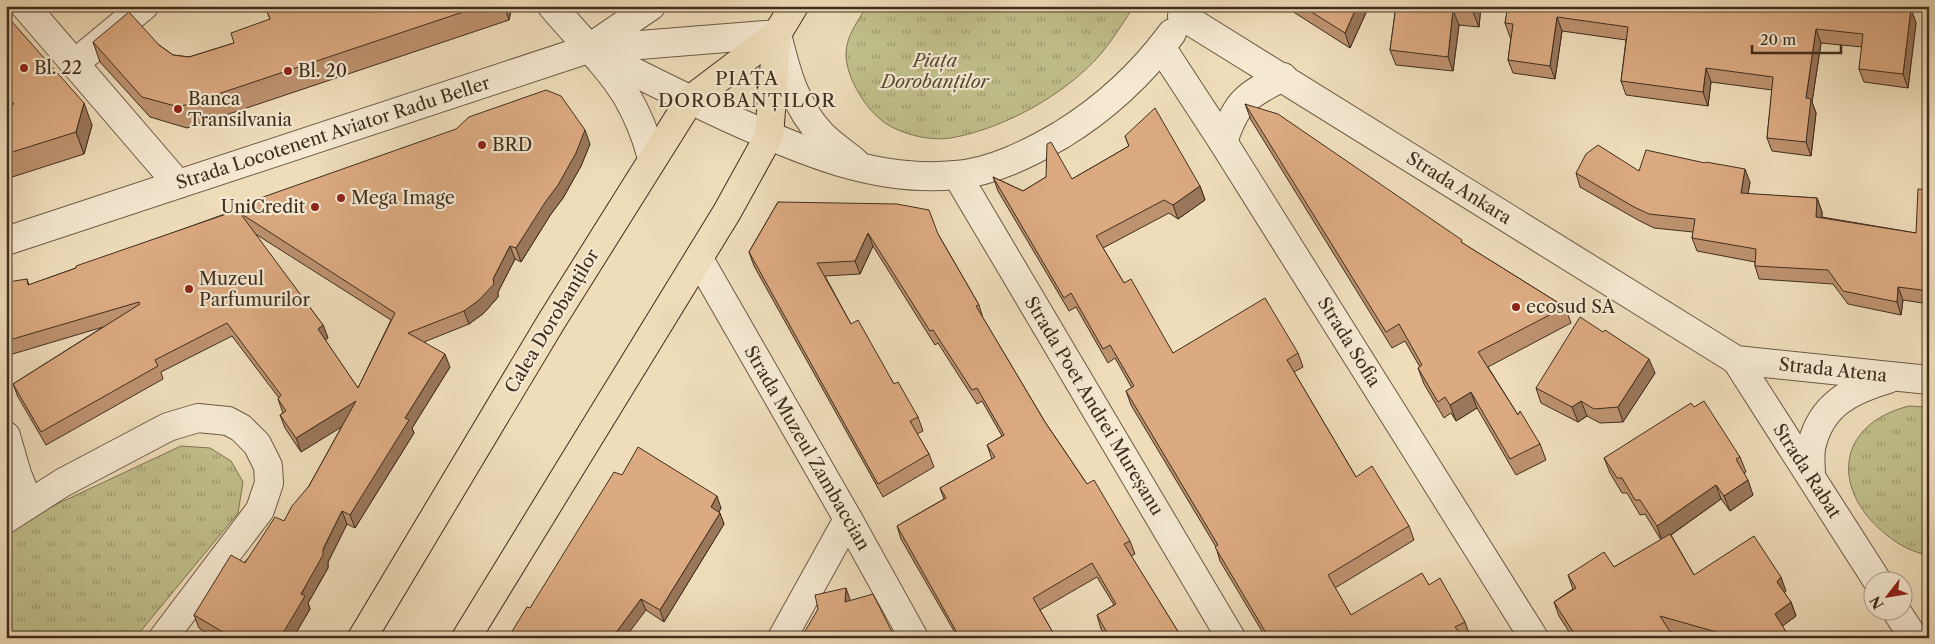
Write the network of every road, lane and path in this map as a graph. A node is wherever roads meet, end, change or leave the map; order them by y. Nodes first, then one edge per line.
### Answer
1 (25, 6) edge
2 (144, 6) edge
3 (552, 6) edge
4 (651, 6) edge
5 (794, 6) edge
6 (1184, 11) edge
7 (776, 34) junction
8 (1161, 47) junction
9 (588, 49) junction
10 (74, 64) junction
11 (1283, 77) junction
12 (690, 100) junction
13 (768, 136) junction
14 (1223, 142) junction
15 (652, 158) junction
16 (862, 168) junction
17 (958, 175) junction
18 (178, 184) junction
19 (6, 241) edge
20 (699, 259) junction
21 (1736, 360) junction
22 (1896, 376) junction
23 (1929, 380) edge
24 (6, 436) edge
25 (1811, 476) junction
26 (29, 504) junction
27 (6, 519) edge
28 (848, 519) junction
29 (1872, 572) edge
30 (164, 638) edge
31 (362, 638) edge
32 (466, 638) edge
33 (782, 638) edge
34 (914, 638) edge
35 (1231, 638) edge
36 (1534, 638) edge

1 - 10 street
2 - 10 street
3 - 9 street
4 - 9 street, Strada Locotenent Aviator Radu Beller
5 - 7 main road, Calea Dorobanților
6 - 8 street
6 - 11 street, Strada Ankara
7 - 9 street
7 - 12 main road, Calea Dorobanților
7 - 13 main road, Calea Dorobanților
7 - 16 street
8 - 14 street, Strada Sofia
8 - 17 street
9 - 12 street
9 - 15 street
9 - 18 street, Strada Locotenent Aviator Radu Beller
10 - 18 street
11 - 14 street
11 - 21 street, Strada Ankara
12 - 13 street
12 - 15 main road, Calea Dorobanților
13 - 16 street
13 - 20 main road, Calea Dorobanților
14 - 36 street, Strada Sofia
15 - 31 main road, Calea Dorobanților
16 - 17 street
17 - 35 street, Strada Poet Andrei Mureșanu
18 - 19 street, Strada Locotenent Aviator Radu Beller
20 - 28 street, Strada Muzeul Zambaccian
20 - 32 main road, Calea Dorobanților
21 - 22 street, Strada Atena
21 - 25 street, Strada Rabat
22 - 23 street, Strada Atena
22 - 25 street
24 - 26 street
25 - 29 street, Strada Rabat
26 - 27 street
26 - 30 street
28 - 33 street
28 - 34 street, Strada Muzeul Zambaccian

